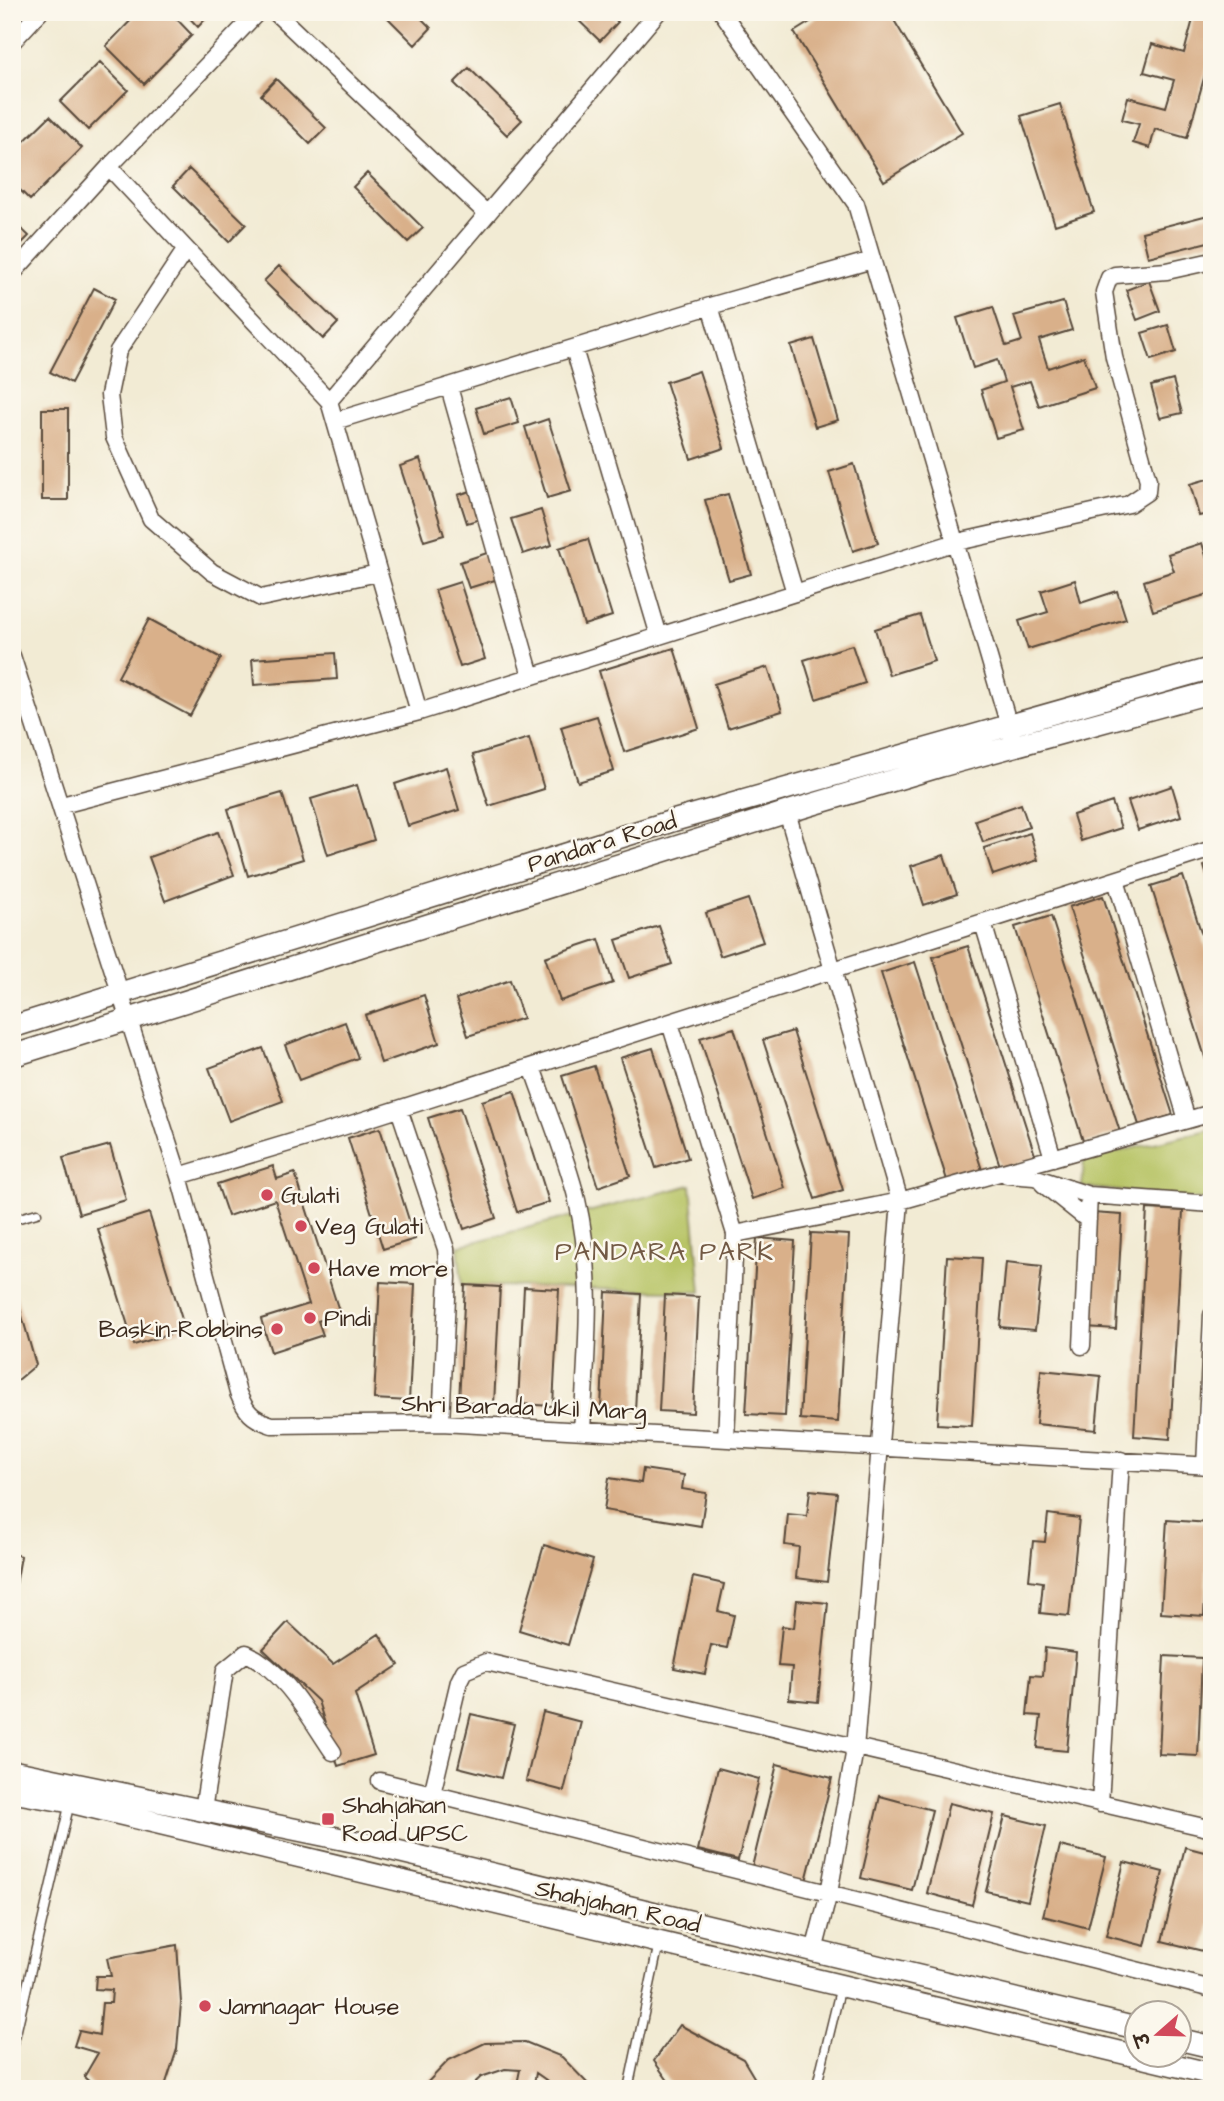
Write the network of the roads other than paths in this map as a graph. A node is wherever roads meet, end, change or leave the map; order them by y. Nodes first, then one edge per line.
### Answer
1 (40, 12) edge
2 (258, 12) edge
3 (275, 12) edge
4 (657, 12) edge
5 (722, 12) edge
6 (12, 42) edge
7 (109, 167) junction
8 (487, 214) junction
9 (186, 249) junction
10 (872, 260) junction
11 (1212, 261) edge
12 (12, 274) edge
13 (710, 306) junction
14 (574, 349) junction
15 (449, 387) junction
16 (329, 401) junction
17 (335, 421) junction
18 (953, 543) junction
19 (377, 573) junction
20 (795, 593) junction
21 (659, 636) junction
22 (12, 656) edge
23 (1212, 668) edge
24 (531, 676) junction
25 (1212, 692) edge
26 (419, 712) junction
27 (1012, 737) junction
28 (62, 804) junction
29 (788, 812) junction
30 (1212, 849) edge
31 (1116, 880) junction
32 (984, 923) junction
33 (835, 971) junction
34 (118, 994) junction
35 (127, 1020) junction
36 (670, 1023) junction
37 (12, 1027) edge
38 (12, 1056) edge
39 (532, 1067) junction
40 (399, 1109) junction
41 (1212, 1113) edge
42 (1187, 1120) junction
43 (1053, 1158) junction
44 (996, 1174) junction
45 (179, 1176) junction
46 (1034, 1177) junction
47 (1089, 1195) junction
48 (900, 1201) junction
49 (1212, 1204) edge
50 (37, 1213) dead end
51 (12, 1220) edge
52 (1088, 1220) junction
53 (734, 1234) junction
54 (1212, 1315) edge
55 (1082, 1346) dead end
56 (441, 1423) junction
57 (582, 1431) junction
58 (726, 1438) junction
59 (882, 1447) junction
60 (1121, 1460) junction
61 (1208, 1466) edge
62 (855, 1749) junction
63 (333, 1752) dead end
64 (12, 1770) edge
65 (380, 1781) dead end
66 (12, 1792) edge
67 (432, 1794) junction
68 (70, 1802) junction
69 (1100, 1804) junction
70 (203, 1810) junction
71 (1212, 1829) edge
72 (829, 1893) junction
73 (659, 1943) junction
74 (814, 1951) junction
75 (841, 1986) junction
76 (1212, 1989) edge
77 (1122, 2025) edge
78 (1192, 2042) edge
79 (1212, 2047) edge
80 (12, 2051) edge
81 (1212, 2074) edge
82 (628, 2089) edge
83 (816, 2089) edge

1 - 6 street
2 - 7 street
3 - 8 street
4 - 8 street
5 - 10 street
7 - 9 street
7 - 12 street
8 - 16 street
9 - 16 street
9 - 19 street
10 - 13 street
10 - 18 street
11 - 18 street
13 - 14 street
13 - 20 street
14 - 15 street
14 - 21 street
15 - 17 street
15 - 24 street
16 - 17 street
17 - 19 street
18 - 20 street
18 - 27 street
19 - 26 street
20 - 21 street
21 - 24 street
22 - 28 street, Shri Barada Ukil Marg
23 - 27 main road, Pandara Road
24 - 26 street
25 - 27 main road, Pandara Road
26 - 28 street
27 - 29 main road, Pandara Road
27 - 34 main road, Pandara Road
28 - 34 street, Shri Barada Ukil Marg
29 - 33 street
29 - 35 main road, Pandara Road
30 - 31 street
31 - 32 street
31 - 42 street
32 - 33 street
32 - 43 street
33 - 36 street
33 - 48 street
34 - 35 street, Shri Barada Ukil Marg
34 - 37 main road, Pandara Road
35 - 38 main road, Pandara Road
35 - 45 street, Shri Barada Ukil Marg
36 - 39 street
36 - 53 street
39 - 40 street
39 - 57 street
40 - 45 street
40 - 56 street
41 - 42 street
42 - 43 street
43 - 44 street
44 - 46 street
44 - 48 street
45 - 56 street, Shri Barada Ukil Marg
46 - 47 street
46 - 52 street
47 - 49 street
47 - 52 street
48 - 53 street
48 - 59 street
50 - 51 lane
52 - 55 street
53 - 58 street
54 - 61 street
56 - 57 street, Shri Barada Ukil Marg
57 - 58 street, Shri Barada Ukil Marg
58 - 59 street, Shri Barada Ukil Marg
59 - 60 street, Shri Barada Ukil Marg
59 - 62 street
60 - 61 street, Shri Barada Ukil Marg
60 - 69 street
62 - 67 street
62 - 69 street
62 - 72 street
63 - 70 street
64 - 70 main road, Shahjahan Road
65 - 67 street
66 - 68 main road, Shahjahan Road
67 - 72 street
68 - 73 main road, Shahjahan Road
68 - 80 lane
69 - 71 street
70 - 74 main road, Shahjahan Road
72 - 74 street
72 - 76 street
73 - 75 main road, Shahjahan Road
73 - 82 lane
74 - 77 main road, Shahjahan Road
75 - 81 main road, Shahjahan Road
75 - 83 lane
78 - 79 main road

